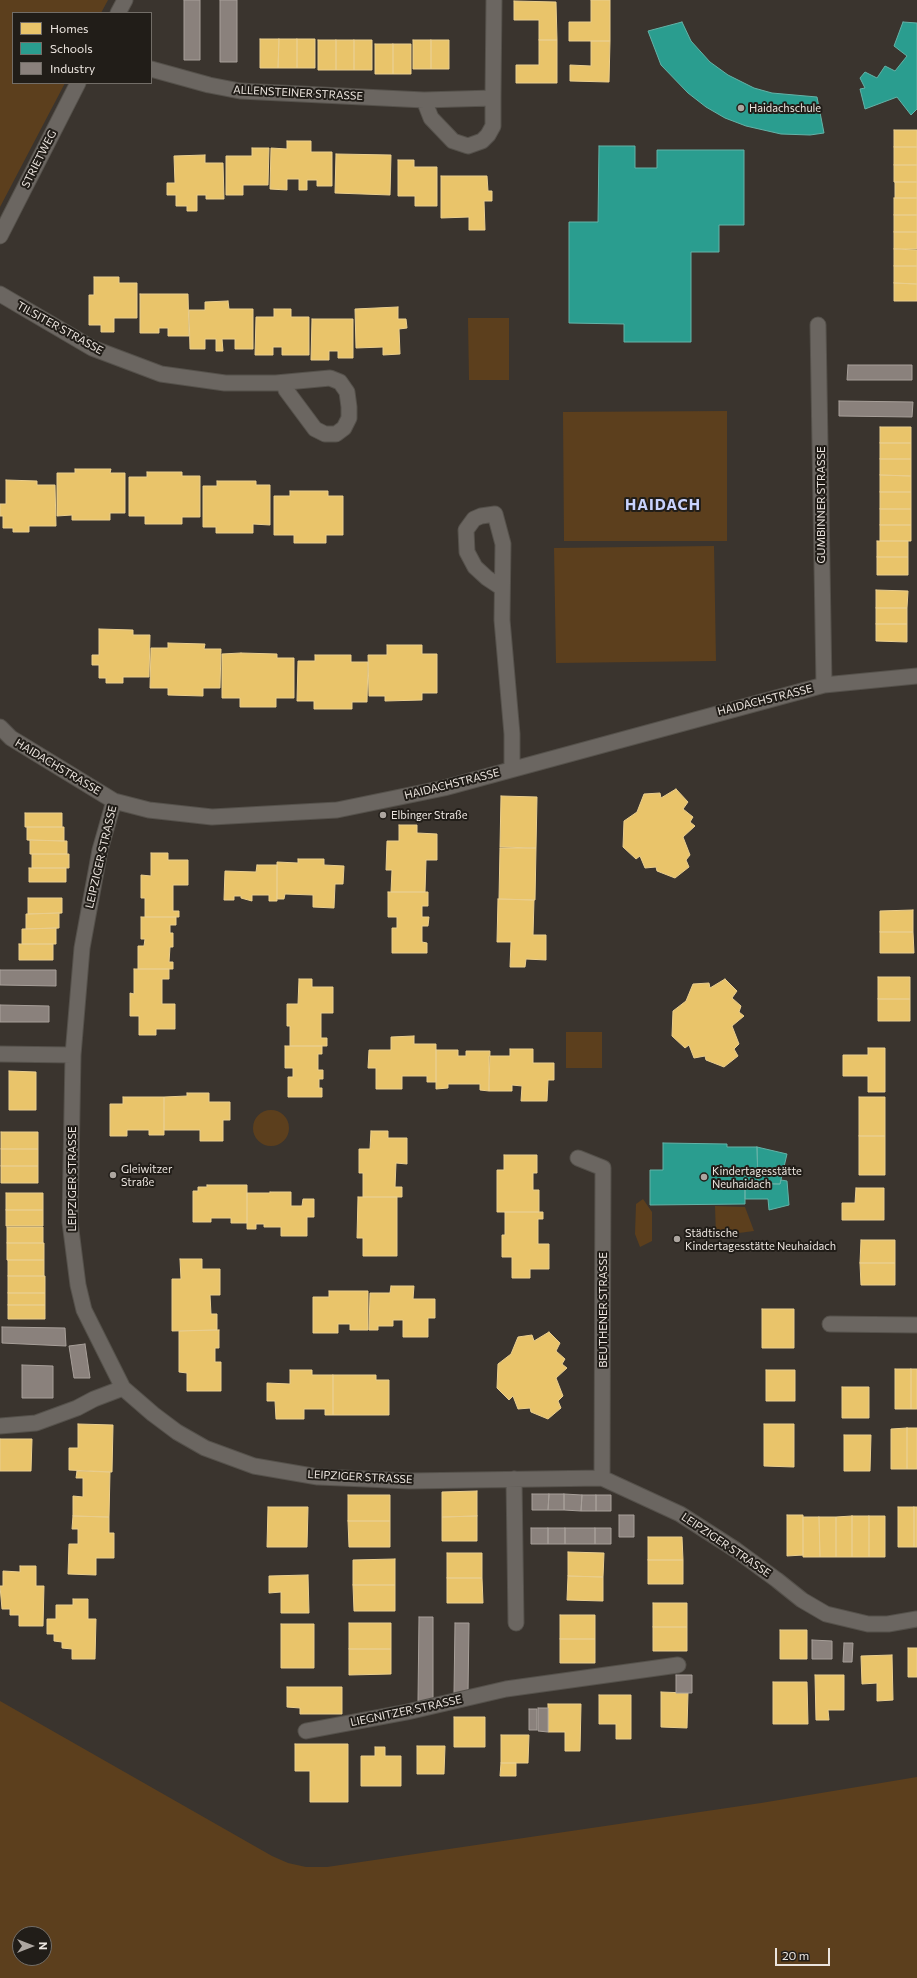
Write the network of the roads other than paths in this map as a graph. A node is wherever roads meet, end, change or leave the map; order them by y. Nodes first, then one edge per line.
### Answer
1 (124, 0) edge
2 (494, 0) edge
3 (118, 12) edge
4 (152, 69) edge
5 (77, 84) edge
6 (493, 98) junction
7 (424, 100) junction
8 (0, 236) edge
9 (0, 294) edge
10 (818, 325) dead end
11 (284, 383) junction
12 (502, 588) dead end
13 (917, 676) edge
14 (824, 685) junction
15 (0, 727) edge
16 (512, 768) junction
17 (114, 800) junction
18 (0, 1054) edge
19 (73, 1055) junction
20 (578, 1158) dead end
21 (830, 1324) dead end
22 (917, 1325) edge
23 (123, 1388) junction
24 (0, 1426) edge
25 (602, 1478) junction
26 (514, 1480) junction
27 (917, 1619) edge
28 (516, 1623) dead end
29 (678, 1665) dead end
30 (306, 1731) dead end

1 - 3 street
2 - 6 street
4 - 7 street, ALLENSTEINER STRASSE
5 - 8 street, STRIETWEG
6 - 7 street, ALLENSTEINER STRASSE
6 - 7 street
9 - 11 street, TILSITER STRASSE
10 - 14 street, GUMBINNER STRASSE
11 - 11 street, TILSITER STRASSE
12 - 16 street
13 - 14 street, HAIDACHSTRASSE
14 - 16 street, HAIDACHSTRASSE
15 - 17 street, HAIDACHSTRASSE
16 - 17 street, HAIDACHSTRASSE
17 - 19 street, LEIPZIGER STRASSE
18 - 19 street
19 - 23 street, LEIPZIGER STRASSE
20 - 25 street, BEUTHENER STRASSE
21 - 22 street
23 - 24 street
23 - 26 street, LEIPZIGER STRASSE
25 - 26 street, LEIPZIGER STRASSE
25 - 27 street, LEIPZIGER STRASSE
26 - 28 street
29 - 30 street, LIEGNITZER STRASSE

